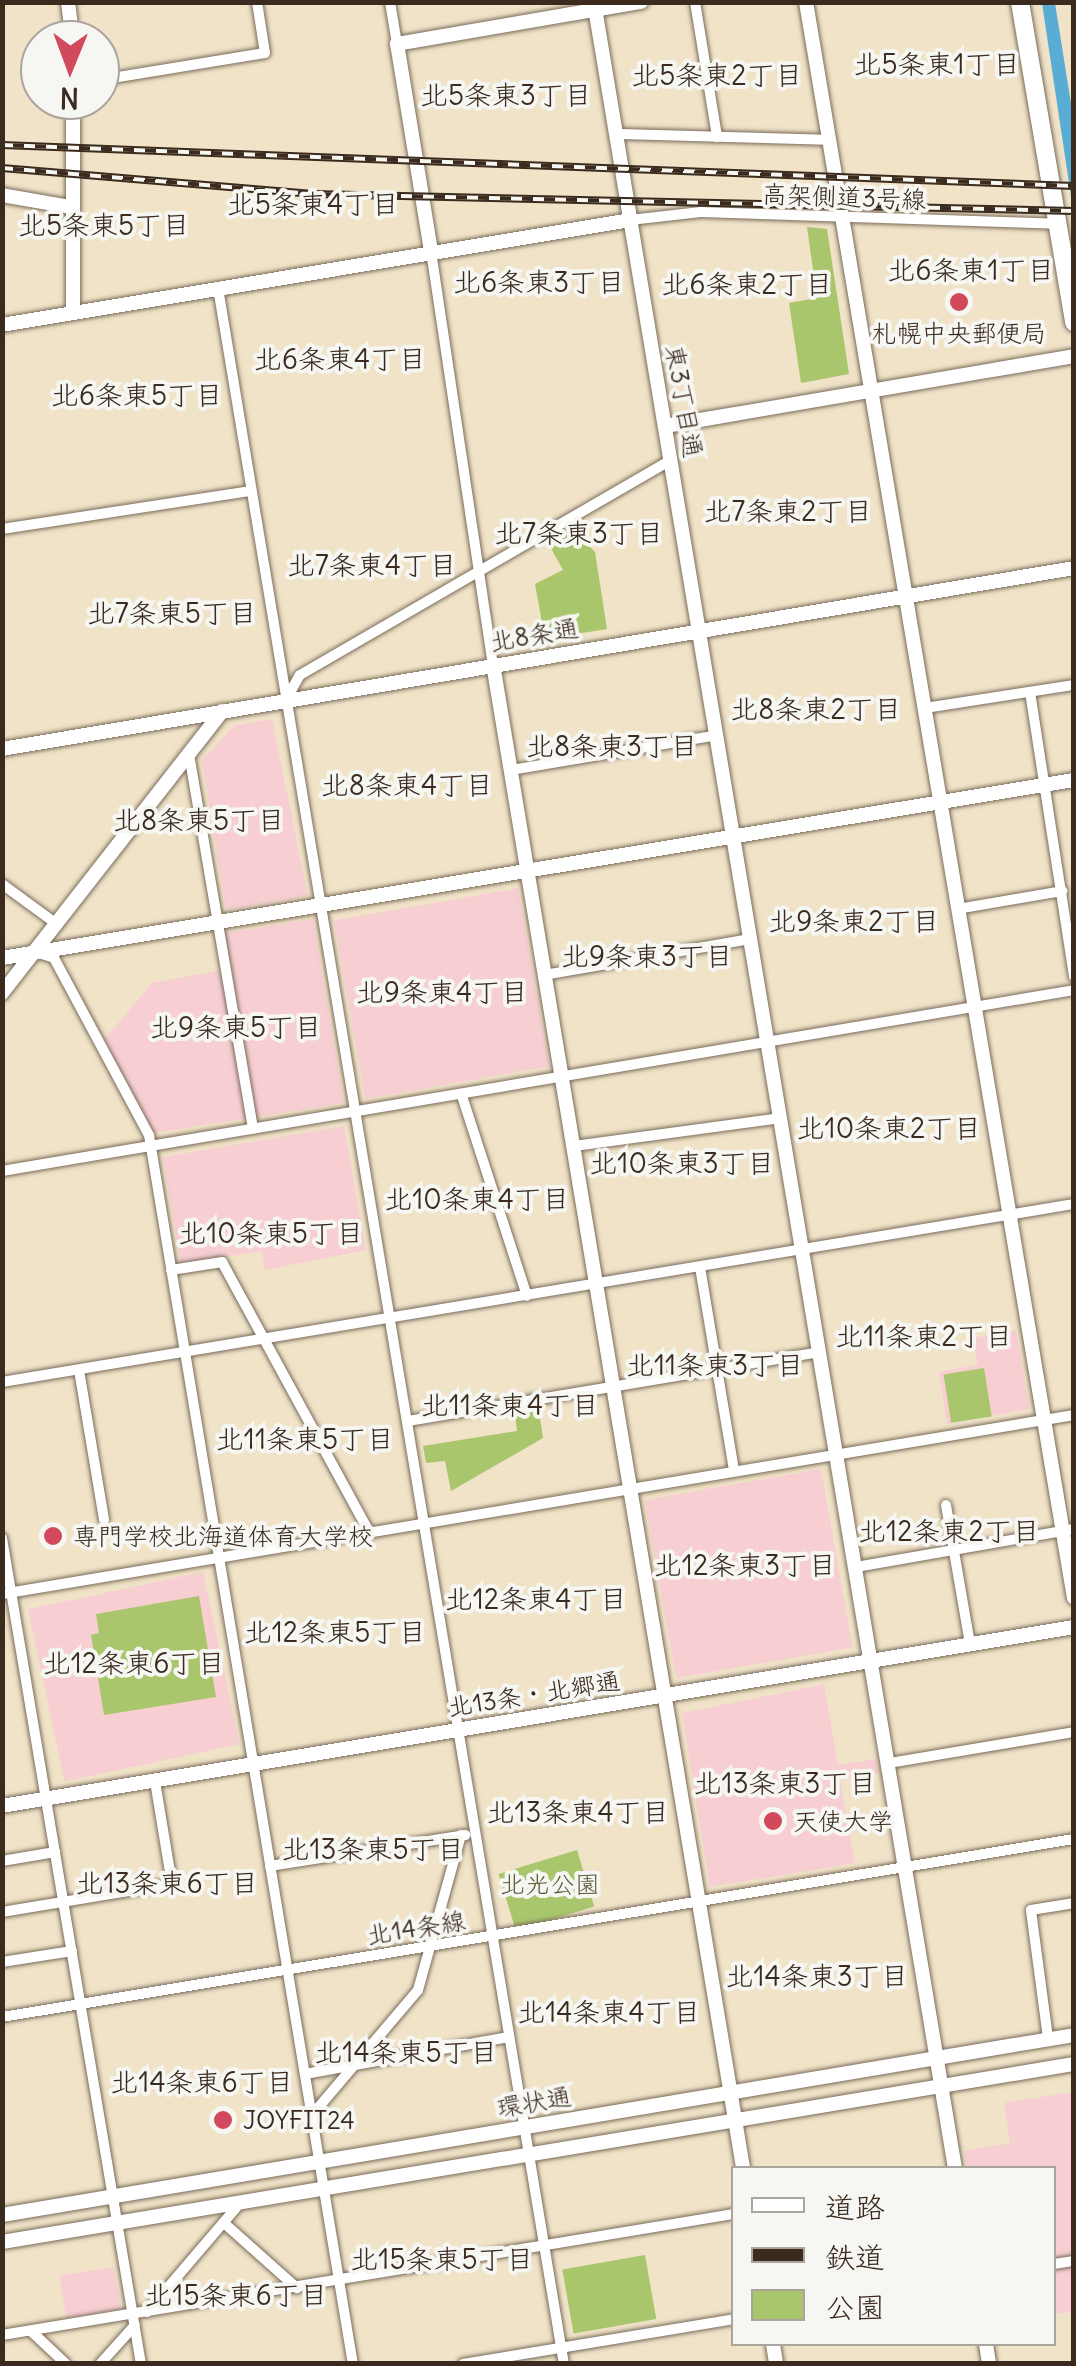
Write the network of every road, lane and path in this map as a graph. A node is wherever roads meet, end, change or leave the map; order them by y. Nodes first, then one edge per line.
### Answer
1 (257, 2) edge
2 (390, 2) edge
3 (642, 2) edge
4 (695, 2) edge
5 (806, 2) edge
6 (1020, 2) edge
7 (595, 6) edge
8 (397, 44) junction
9 (120, 77) edge
10 (73, 120) edge
11 (617, 134) junction
12 (718, 137) junction
13 (830, 140) junction
14 (2, 194) edge
15 (70, 207) junction
16 (843, 216) junction
17 (630, 220) junction
18 (1057, 224) junction
19 (431, 252) junction
20 (218, 288) junction
21 (73, 312) junction
22 (1074, 322) edge
23 (2, 325) edge
24 (1074, 356) edge
25 (871, 391) junction
26 (665, 426) junction
27 (671, 460) junction
28 (251, 491) junction
29 (2, 529) edge
30 (1074, 568) edge
31 (482, 570) junction
32 (906, 596) junction
33 (700, 630) junction
34 (494, 664) junction
35 (1074, 686) edge
36 (1030, 692) junction
37 (287, 699) junction
38 (924, 708) junction
39 (222, 711) junction
40 (717, 735) junction
41 (2, 749) edge
42 (189, 754) junction
43 (511, 770) junction
44 (1074, 780) edge
45 (1045, 785) junction
46 (940, 802) junction
47 (734, 836) junction
48 (527, 871) junction
49 (2, 884) edge
50 (1062, 891) junction
51 (321, 905) junction
52 (957, 909) junction
53 (218, 922) junction
54 (58, 925) junction
55 (751, 940) junction
56 (37, 952) junction
57 (3, 958) edge
58 (544, 975) junction
59 (15, 978) junction
60 (1074, 978) edge
61 (1074, 990) edge
62 (2, 993) edge
63 (974, 1007) junction
64 (769, 1044) junction
65 (561, 1078) junction
66 (462, 1096) junction
67 (354, 1113) junction
68 (781, 1118) junction
69 (253, 1129) junction
70 (150, 1146) junction
71 (574, 1146) junction
72 (2, 1171) edge
73 (1074, 1204) edge
74 (1009, 1214) junction
75 (802, 1250) junction
76 (700, 1267) junction
77 (172, 1270) junction
78 (596, 1282) junction
79 (528, 1296) junction
80 (390, 1318) junction
81 (264, 1338) junction
82 (184, 1352) junction
83 (819, 1352) junction
84 (717, 1369) junction
85 (79, 1370) junction
86 (2, 1382) edge
87 (614, 1386) junction
88 (1074, 1415) edge
89 (408, 1420) junction
90 (1043, 1420) junction
91 (836, 1455) junction
92 (734, 1472) junction
93 (630, 1489) junction
94 (946, 1505) dead end
95 (104, 1520) dead end
96 (424, 1524) junction
97 (1068, 1530) edge
98 (370, 1532) junction
99 (2, 1538) edge
100 (954, 1550) junction
101 (218, 1558) junction
102 (856, 1567) junction
103 (7, 1593) edge
104 (1074, 1598) edge
105 (1074, 1627) edge
106 (970, 1644) junction
107 (872, 1660) junction
108 (665, 1695) junction
109 (458, 1729) junction
110 (1074, 1732) edge
111 (888, 1762) junction
112 (252, 1764) junction
113 (155, 1780) junction
114 (46, 1799) junction
115 (2, 1806) edge
116 (476, 1832) junction
117 (461, 1836) junction
118 (1074, 1838) edge
119 (55, 1852) junction
120 (2, 1861) edge
121 (270, 1866) junction
122 (906, 1866) junction
123 (700, 1900) junction
124 (64, 1902) junction
125 (1074, 1903) edge
126 (2, 1912) edge
127 (493, 1936) junction
128 (434, 1946) junction
129 (72, 1951) junction
130 (2, 1962) edge
131 (287, 1970) junction
132 (80, 2004) junction
133 (2, 2017) edge
134 (1074, 2034) edge
135 (509, 2037) junction
136 (1048, 2038) junction
137 (938, 2058) junction
138 (1074, 2064) edge
139 (358, 2066) junction
140 (304, 2074) junction
141 (942, 2085) junction
142 (730, 2093) junction
143 (312, 2115) junction
144 (734, 2120) junction
145 (525, 2126) junction
146 (529, 2155) junction
147 (319, 2161) junction
148 (743, 2166) edge
149 (955, 2166) edge
150 (323, 2188) junction
151 (113, 2196) junction
152 (240, 2203) junction
153 (731, 2214) edge
154 (2, 2215) edge
155 (224, 2222) junction
156 (117, 2224) junction
157 (2, 2242) edge
158 (544, 2244) junction
159 (339, 2279) junction
160 (296, 2288) junction
161 (147, 2312) junction
162 (134, 2319) junction
163 (731, 2319) edge
164 (31, 2331) junction
165 (2, 2336) edge
166 (562, 2347) junction
167 (66, 2364) edge
168 (100, 2364) edge
169 (141, 2364) edge
170 (353, 2364) edge
171 (462, 2364) edge
172 (564, 2364) edge

1 - 9 street
2 - 8 street
3 - 7 street
4 - 12 street
5 - 13 street
6 - 18 highway
7 - 8 street
7 - 11 street, 東3丁目通
8 - 19 street
10 - 15 street
11 - 12 street
11 - 17 street, 東3丁目通
12 - 13 street
13 - 16 street
14 - 15 street
15 - 21 street
16 - 17 street, 高架側道3号線
16 - 18 street, 高架側道3号線
16 - 25 street
17 - 19 street
17 - 26 street, 東3丁目通
18 - 22 highway
19 - 20 street
19 - 31 street
20 - 21 street
20 - 28 street
21 - 23 street
24 - 25 street
25 - 26 street
25 - 32 street
26 - 27 street, 東3丁目通
27 - 31 street
27 - 33 street, 東3丁目通
28 - 29 street
28 - 37 street
30 - 32 street, 北8条通
31 - 34 street
31 - 37 street
32 - 33 street, 北8条通
32 - 38 street
33 - 34 street, 北8条通
33 - 40 street, 東3丁目通
34 - 37 street, 北8条通
34 - 43 street
35 - 36 street
36 - 38 street
36 - 45 street
37 - 39 street, 北8条通
37 - 51 street
38 - 46 street
39 - 41 street, 北8条通
39 - 42 street
40 - 43 street
40 - 47 street, 東3丁目通
42 - 53 street
42 - 54 street
43 - 48 street
44 - 45 street
45 - 46 street
45 - 50 street
46 - 47 street
46 - 52 street
47 - 48 street
47 - 55 street, 東3丁目通
48 - 51 street
48 - 58 street
49 - 54 street
50 - 52 street
50 - 60 street
51 - 53 street
51 - 67 street
52 - 63 street
53 - 56 street
53 - 69 street
54 - 56 street
55 - 58 street
55 - 64 street, 東3丁目通
56 - 57 street
56 - 59 street
56 - 70 street
57 - 59 street
58 - 65 street
59 - 62 street
61 - 63 street
63 - 64 street
63 - 74 street
64 - 65 street
64 - 68 street, 東3丁目通
65 - 66 street
65 - 71 street
66 - 67 street
66 - 79 street
67 - 69 street
67 - 80 street
68 - 71 street
68 - 75 street, 東3丁目通
69 - 70 street
70 - 72 street
70 - 77 street
71 - 78 street
73 - 74 street
74 - 75 street
74 - 90 street
75 - 76 street
75 - 83 street, 東3丁目通
76 - 78 street
76 - 84 street
77 - 81 street
77 - 82 street
78 - 79 street
78 - 87 street
79 - 80 street
80 - 81 street
80 - 89 street
81 - 82 street
81 - 98 street
82 - 85 street
82 - 101 street
83 - 84 street
83 - 91 street, 東3丁目通
84 - 87 street
84 - 92 street
85 - 86 street
85 - 95 street
87 - 89 street
87 - 93 street
88 - 90 street
89 - 96 street
90 - 91 street
90 - 97 street
91 - 92 street
91 - 102 street, 東3丁目通
92 - 93 street
93 - 96 street
93 - 108 street
94 - 100 street
96 - 98 street
96 - 109 street
97 - 100 street
97 - 104 street
98 - 101 street
99 - 103 street
100 - 102 street
100 - 106 street
101 - 103 street
101 - 112 street
102 - 107 street, 東3丁目通
103 - 114 street
105 - 106 street, 北13条・北郷通
106 - 107 street, 北13条・北郷通
107 - 108 street, 北13条・北郷通
107 - 111 street, 東3丁目通
108 - 109 street, 北13条・北郷通
108 - 123 street
109 - 112 street, 北13条・北郷通
109 - 116 street
110 - 111 street
111 - 122 street, 東3丁目通
112 - 113 street, 北13条・北郷通
112 - 121 street
113 - 114 street, 北13条・北郷通
113 - 124 street
114 - 115 street, 北13条・北郷通
114 - 119 street
116 - 117 street
116 - 127 street
117 - 121 street
117 - 128 street
118 - 122 street, 北14条線
119 - 120 street
119 - 124 street
121 - 131 street
122 - 123 street, 北14条線
122 - 137 street, 東3丁目通
123 - 127 street, 北14条線
123 - 142 street
124 - 126 street
124 - 129 street
125 - 136 street
127 - 128 street, 北14条線
127 - 135 street
128 - 131 street, 北14条線
128 - 139 street
129 - 130 street
129 - 132 street
131 - 132 street, 北14条線
131 - 140 street
132 - 133 street, 北14条線
132 - 151 street
134 - 136 street, 環状通
135 - 139 street
135 - 145 street
136 - 137 street, 環状通
137 - 141 street, 東3丁目通
137 - 142 street, 環状通
138 - 141 street, 環状通
139 - 140 street
139 - 143 street
140 - 143 street
141 - 144 street, 環状通
141 - 149 street, 東3丁目通
142 - 144 street
142 - 145 street, 環状通
143 - 147 street
144 - 146 street, 環状通
144 - 148 street
145 - 146 street
145 - 147 street, 環状通
146 - 150 street, 環状通
146 - 158 street
147 - 150 street
147 - 151 street, 環状通
150 - 152 street, 環状通
150 - 159 street
151 - 154 street, 環状通
151 - 156 street
152 - 155 street
152 - 156 street, 環状通
153 - 158 street
155 - 160 street
155 - 161 street
156 - 157 street, 環状通
156 - 162 street
158 - 159 street
158 - 166 street
159 - 160 street
159 - 170 street
160 - 161 street
161 - 162 street
162 - 164 street
162 - 168 street
162 - 169 street
163 - 166 street
164 - 165 street
164 - 167 street
166 - 171 street
166 - 172 street

